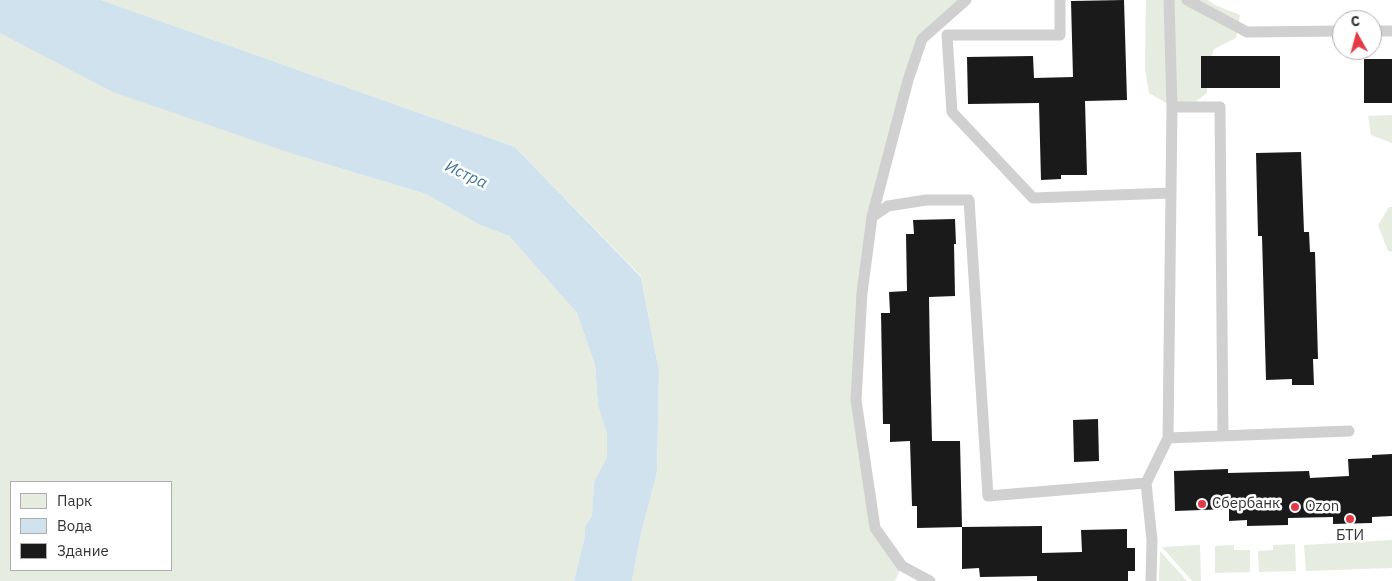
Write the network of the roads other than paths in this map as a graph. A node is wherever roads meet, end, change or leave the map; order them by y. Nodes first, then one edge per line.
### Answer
1 (966, 0) edge
2 (1060, 0) edge
3 (1169, 0) edge
4 (1187, 0) edge
5 (1332, 31) edge
6 (947, 35) junction
7 (922, 39) junction
8 (1172, 107) junction
9 (1171, 193) junction
10 (872, 217) junction
11 (1349, 431) dead end
12 (1223, 436) junction
13 (1168, 438) junction
14 (1146, 483) junction
15 (930, 581) edge
16 (1151, 581) edge

1 - 7 lane
2 - 6 lane
3 - 8 lane
4 - 5 lane
6 - 7 lane
6 - 9 lane
7 - 10 lane
8 - 9 lane
8 - 12 lane
9 - 13 lane
10 - 14 lane
10 - 15 lane
11 - 12 lane
12 - 13 lane
13 - 14 lane
14 - 16 lane

